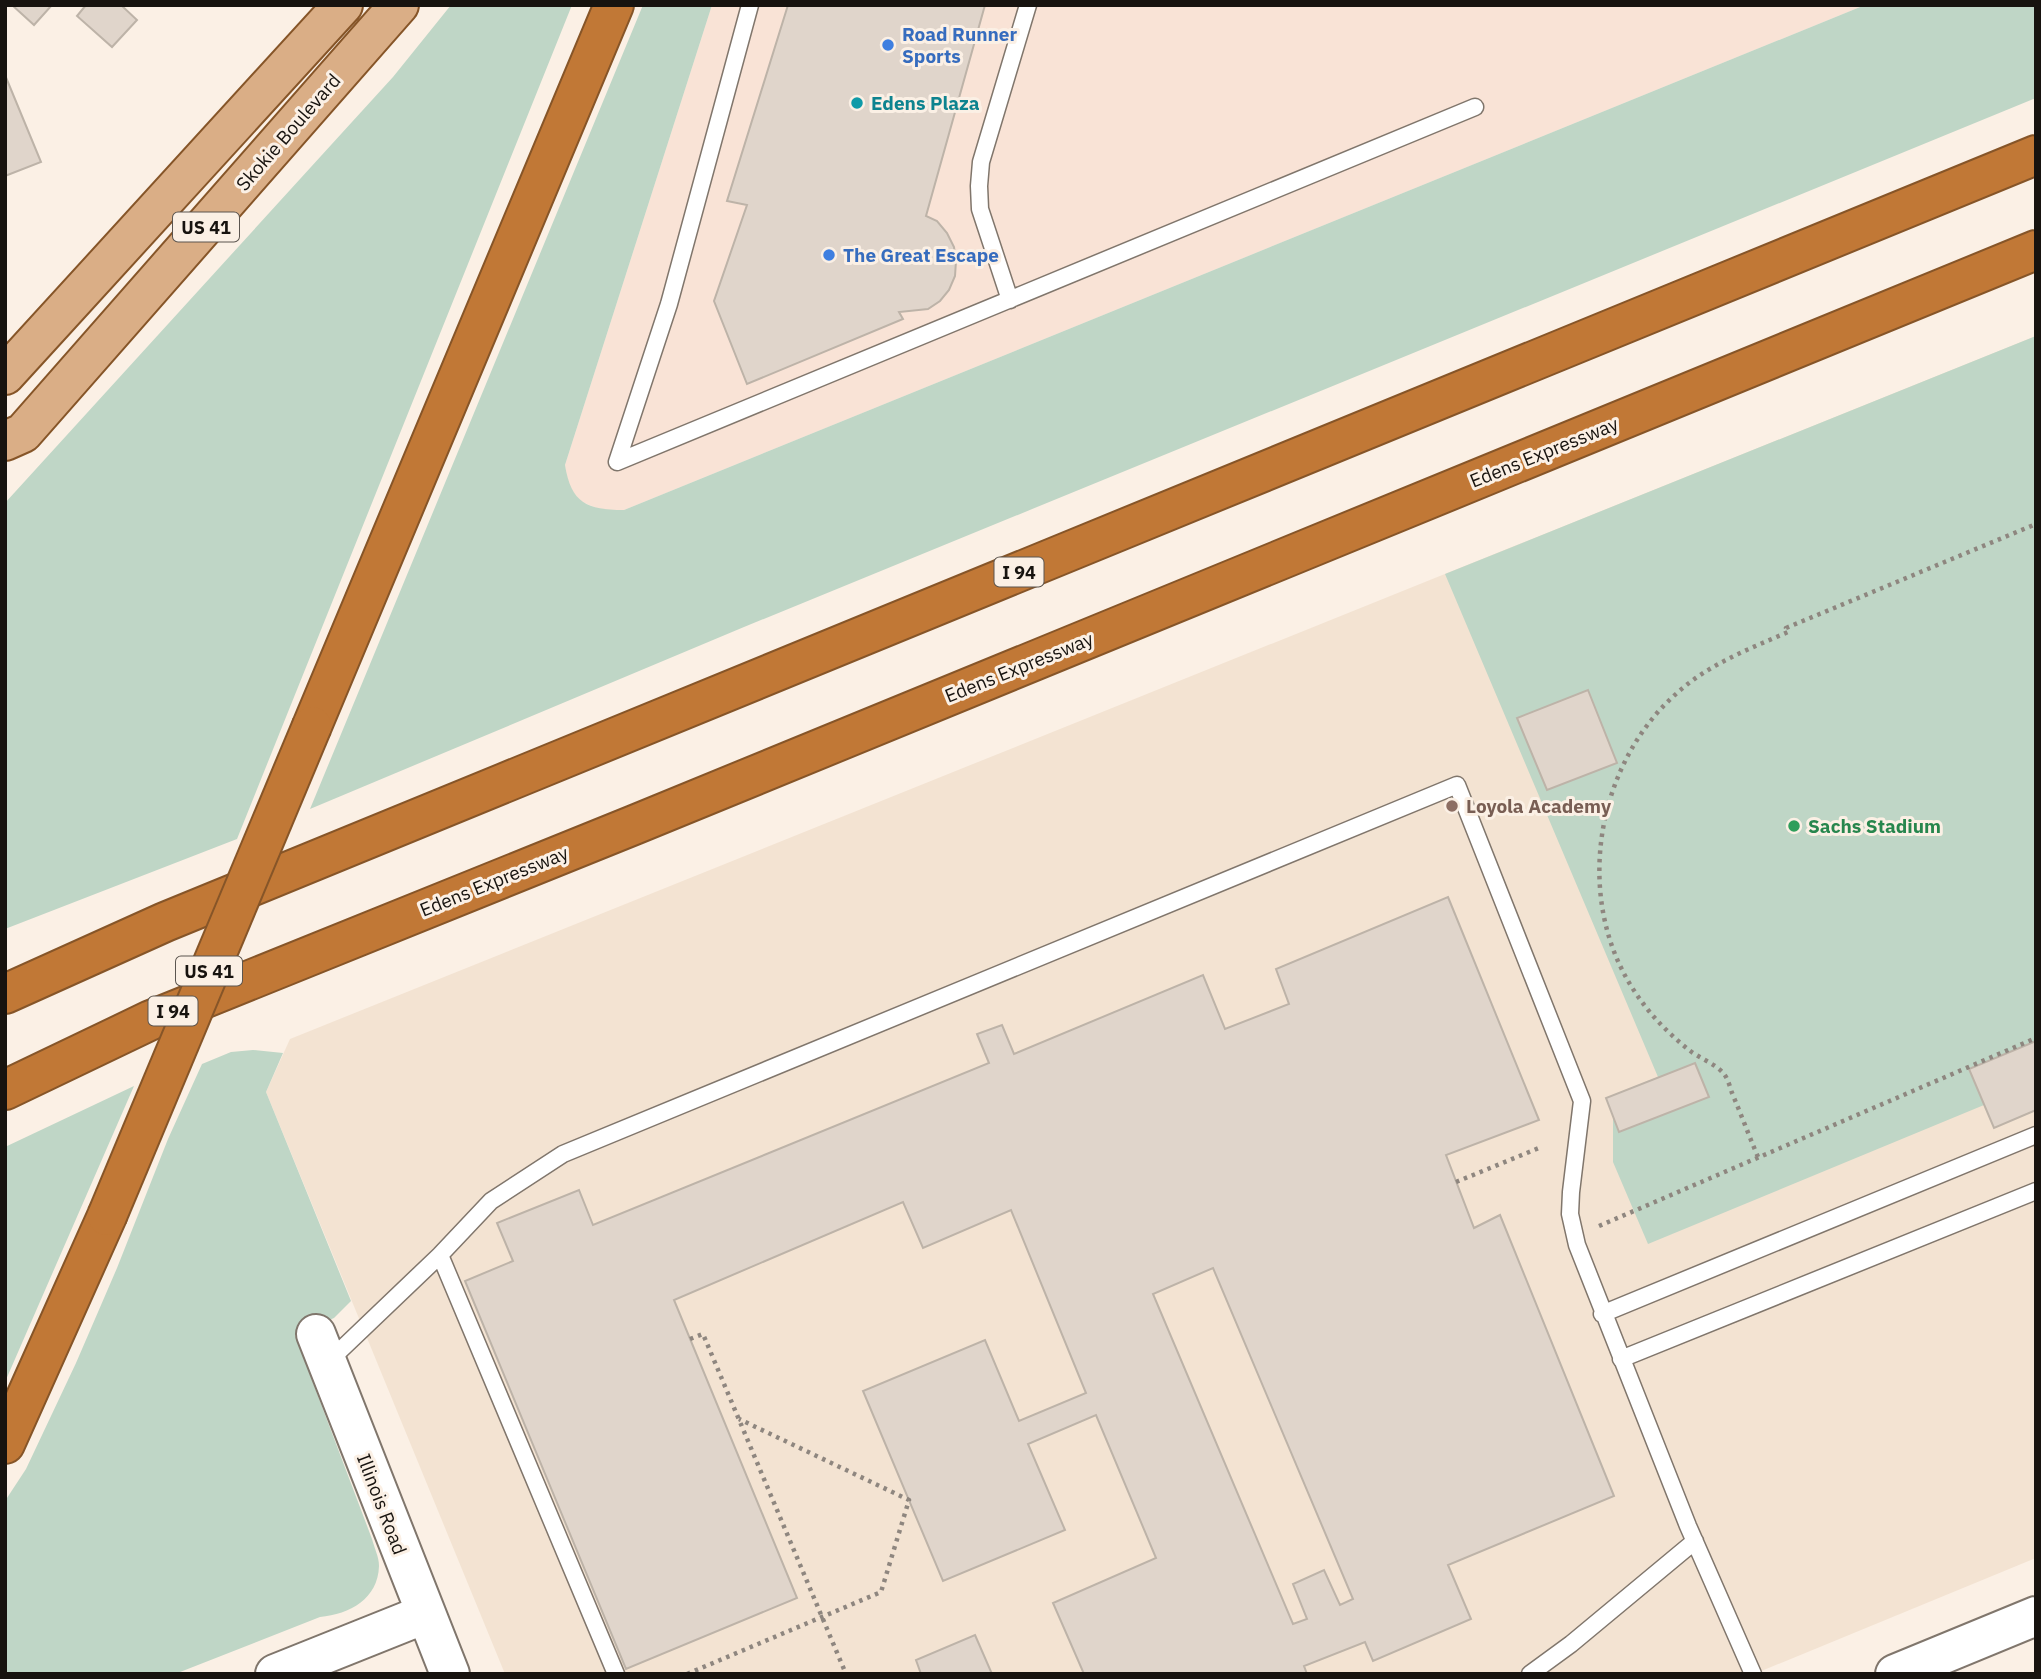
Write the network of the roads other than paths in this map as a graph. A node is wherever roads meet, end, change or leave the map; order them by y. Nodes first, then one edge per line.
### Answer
1 (343, 5) edge
2 (399, 5) edge
3 (614, 5) edge
4 (750, 5) edge
5 (1028, 5) edge
6 (1475, 107) dead end
7 (2036, 155) edge
8 (2036, 250) edge
9 (1010, 300) junction
10 (5, 375) edge
11 (5, 440) edge
12 (5, 994) edge
13 (5, 1090) edge
14 (2036, 1135) edge
15 (2036, 1191) edge
16 (440, 1255) junction
17 (1602, 1314) junction
18 (322, 1348) joint
19 (1621, 1359) junction
20 (5, 1444) edge
21 (1695, 1541) junction
22 (425, 1614) junction
23 (2036, 1616) edge
24 (275, 1674) edge
25 (450, 1674) edge
26 (616, 1674) edge
27 (1530, 1674) edge
28 (1753, 1674) edge
29 (1895, 1674) edge

1 - 10 main road, US 41
2 - 11 main road, Skokie Boulevard / US 41
3 - 20 highway, US 41, bridge
4 - 9 lane
5 - 9 lane
6 - 9 lane
7 - 12 highway, I 94
8 - 13 highway, Edens Expressway / I 94
14 - 17 lane
15 - 19 lane
16 - 17 lane
16 - 18 lane
16 - 26 lane
17 - 19 lane
18 - 22 street, Illinois Road
19 - 21 lane
21 - 27 lane
21 - 28 lane
22 - 24 street
22 - 25 street, Illinois Road
23 - 29 street

